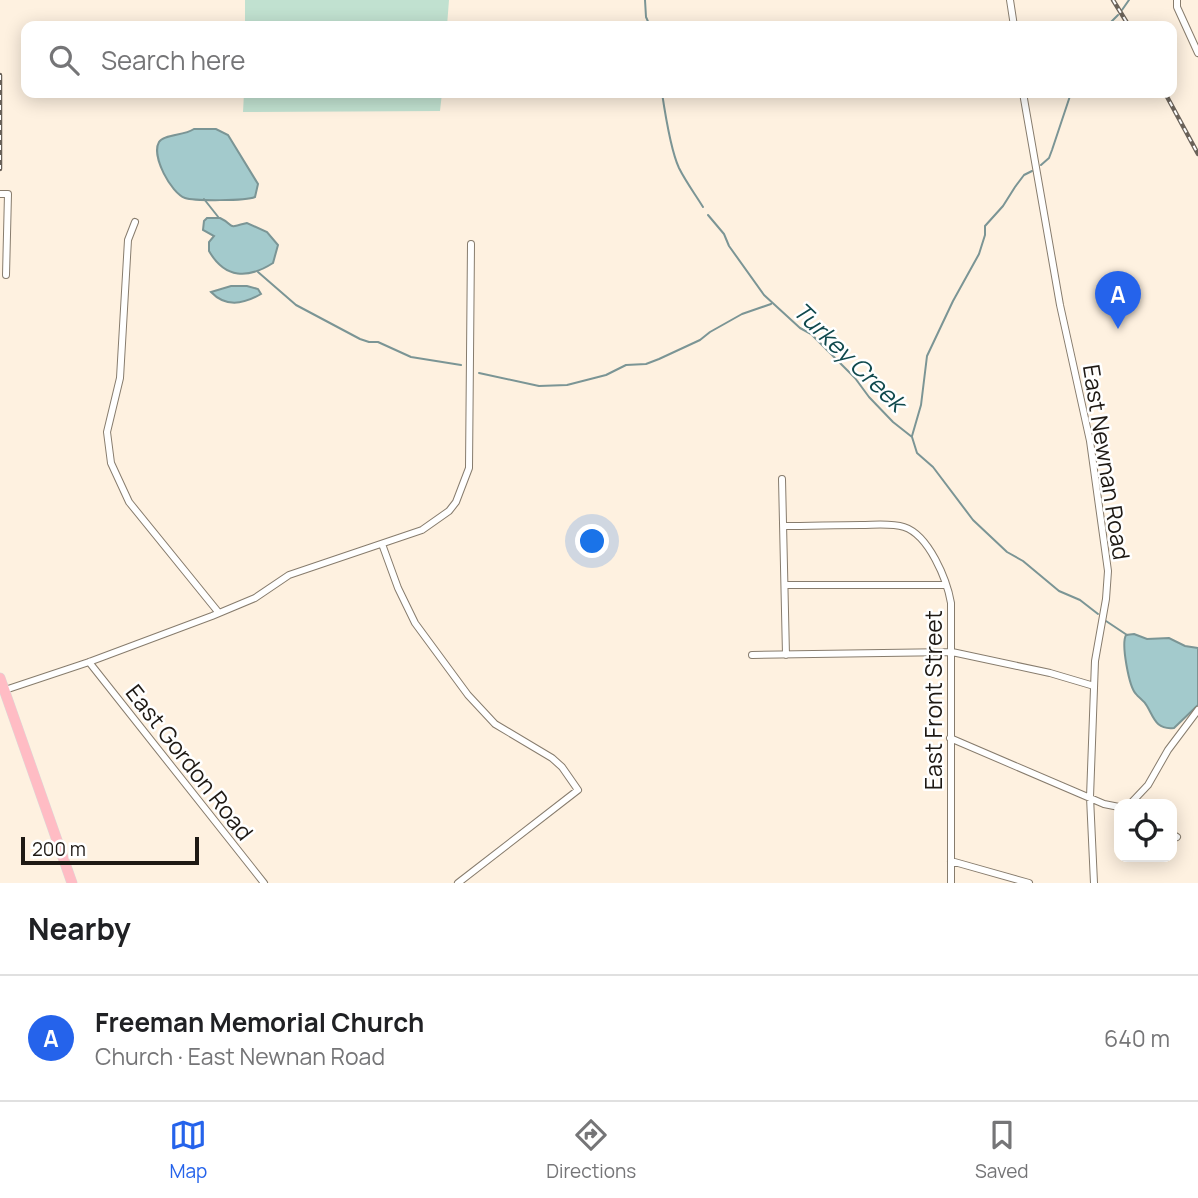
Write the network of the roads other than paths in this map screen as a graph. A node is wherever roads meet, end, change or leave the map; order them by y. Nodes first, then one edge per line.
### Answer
1 (1010, 0) edge
2 (1177, 0) edge
3 (1013, 21) edge
4 (1198, 30) edge
5 (1189, 34) junction
6 (1198, 53) edge
7 (1024, 98) edge
8 (0, 194) edge
9 (135, 222) dead end
10 (471, 244) dead end
11 (6, 275) dead end
12 (782, 479) dead end
13 (784, 526) junction
14 (382, 544) junction
15 (786, 585) junction
16 (946, 585) junction
17 (219, 613) junction
18 (952, 652) junction
19 (751, 655) dead end
20 (786, 655) junction
21 (89, 662) junction
22 (0, 678) edge
23 (1094, 686) junction
24 (5, 690) junction
25 (1198, 710) edge
26 (950, 738) junction
27 (1090, 797) junction
28 (1135, 799) edge
29 (1114, 806) edge
30 (951, 861) junction
31 (72, 883) edge
32 (264, 883) edge
33 (458, 883) edge
34 (951, 883) edge
35 (1029, 883) edge
36 (1094, 883) edge

1 - 3 street
2 - 5 street
4 - 5 street
5 - 6 street
7 - 23 street, East Newnan Road
8 - 11 street
9 - 17 street
10 - 14 street
12 - 13 street
13 - 15 street
13 - 16 street, East Front Street
14 - 17 street
14 - 33 street
15 - 16 street
15 - 20 street
16 - 18 street, East Front Street
17 - 21 street
18 - 20 street
18 - 23 street
18 - 26 street, East Front Street
19 - 20 street
21 - 24 street
21 - 32 street, East Gordon Road
22 - 24 main road
23 - 27 street, East Newnan Road
24 - 31 main road
25 - 28 street
26 - 27 street
26 - 30 street, East Front Street
27 - 29 street
27 - 36 street, East Newnan Road
30 - 34 street, East Front Street
30 - 35 street

